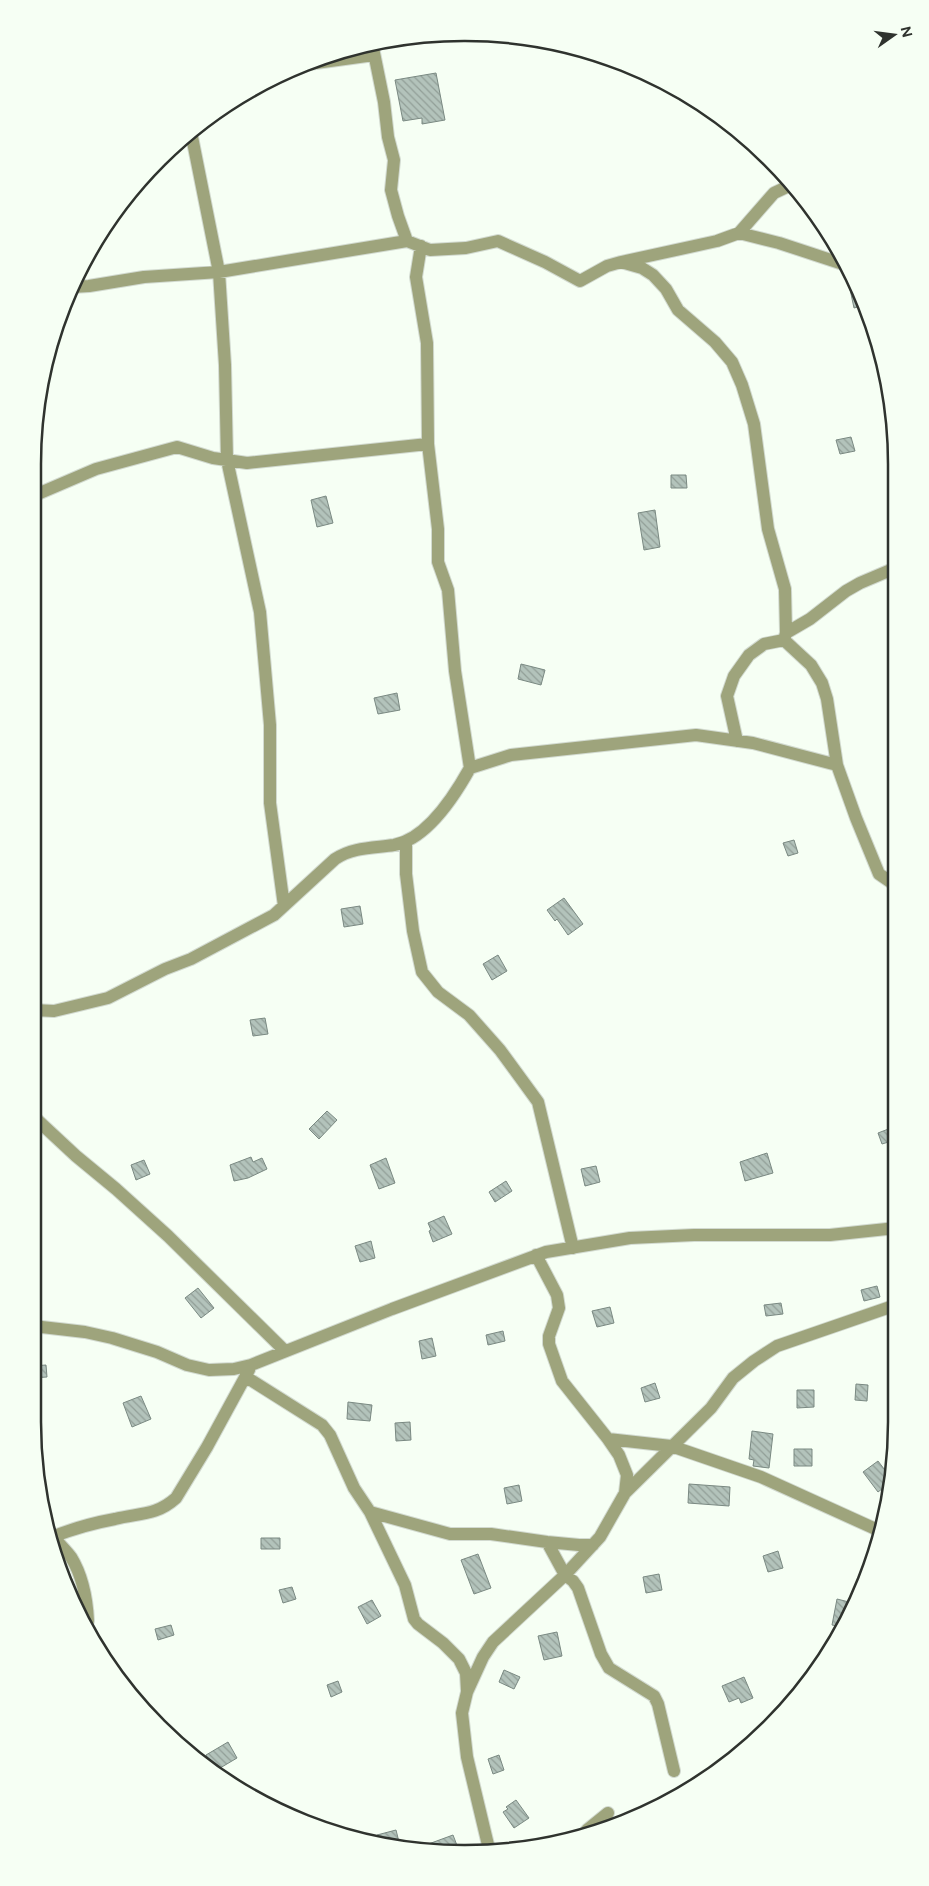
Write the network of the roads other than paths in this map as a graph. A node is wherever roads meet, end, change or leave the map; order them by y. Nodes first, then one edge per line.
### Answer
1 (373, 51) edge
2 (193, 140) edge
3 (785, 188) edge
4 (739, 233) junction
5 (407, 241) junction
6 (422, 246) junction
7 (621, 262) junction
8 (836, 262) edge
9 (219, 272) junction
10 (81, 287) edge
11 (428, 444) junction
12 (227, 460) junction
13 (41, 491) edge
14 (888, 571) edge
15 (785, 636) junction
16 (737, 741) junction
17 (837, 765) junction
18 (470, 768) junction
19 (406, 842) junction
20 (888, 881) edge
21 (284, 906) junction
22 (41, 1010) edge
23 (41, 1124) edge
24 (888, 1229) edge
25 (573, 1248) junction
26 (536, 1255) junction
27 (888, 1308) edge
28 (41, 1327) edge
29 (285, 1351) junction
30 (248, 1371) junction
31 (608, 1439) junction
32 (672, 1446) junction
33 (625, 1493) junction
34 (370, 1512) junction
35 (874, 1528) edge
36 (57, 1535) edge
37 (547, 1542) junction
38 (593, 1545) junction
39 (61, 1547) edge
40 (565, 1575) junction
41 (87, 1613) edge
42 (467, 1692) junction
43 (674, 1771) dead end
44 (608, 1813) dead end
45 (595, 1824) edge
46 (488, 1844) edge

1 - 5 street
2 - 9 street
3 - 4 street
4 - 7 street
4 - 8 street
5 - 6 street
5 - 9 street
6 - 7 street
6 - 11 street
7 - 15 street
9 - 10 street
9 - 12 street
11 - 12 street
11 - 18 street
12 - 13 street
12 - 21 street
14 - 15 street
15 - 16 street
15 - 17 street
16 - 17 street
16 - 18 street
17 - 20 street
18 - 19 street
19 - 21 street
19 - 25 street
21 - 22 street
23 - 29 street
24 - 25 street
25 - 26 street
26 - 29 street
26 - 31 street
27 - 32 street
28 - 30 street
29 - 30 street
30 - 34 street
30 - 36 street
31 - 32 street
31 - 33 street
32 - 33 street
32 - 35 street
33 - 38 street
34 - 37 street
34 - 42 street
37 - 38 street
37 - 40 street
38 - 40 street
39 - 41 street
40 - 42 street
40 - 43 street
42 - 46 street
44 - 45 street

